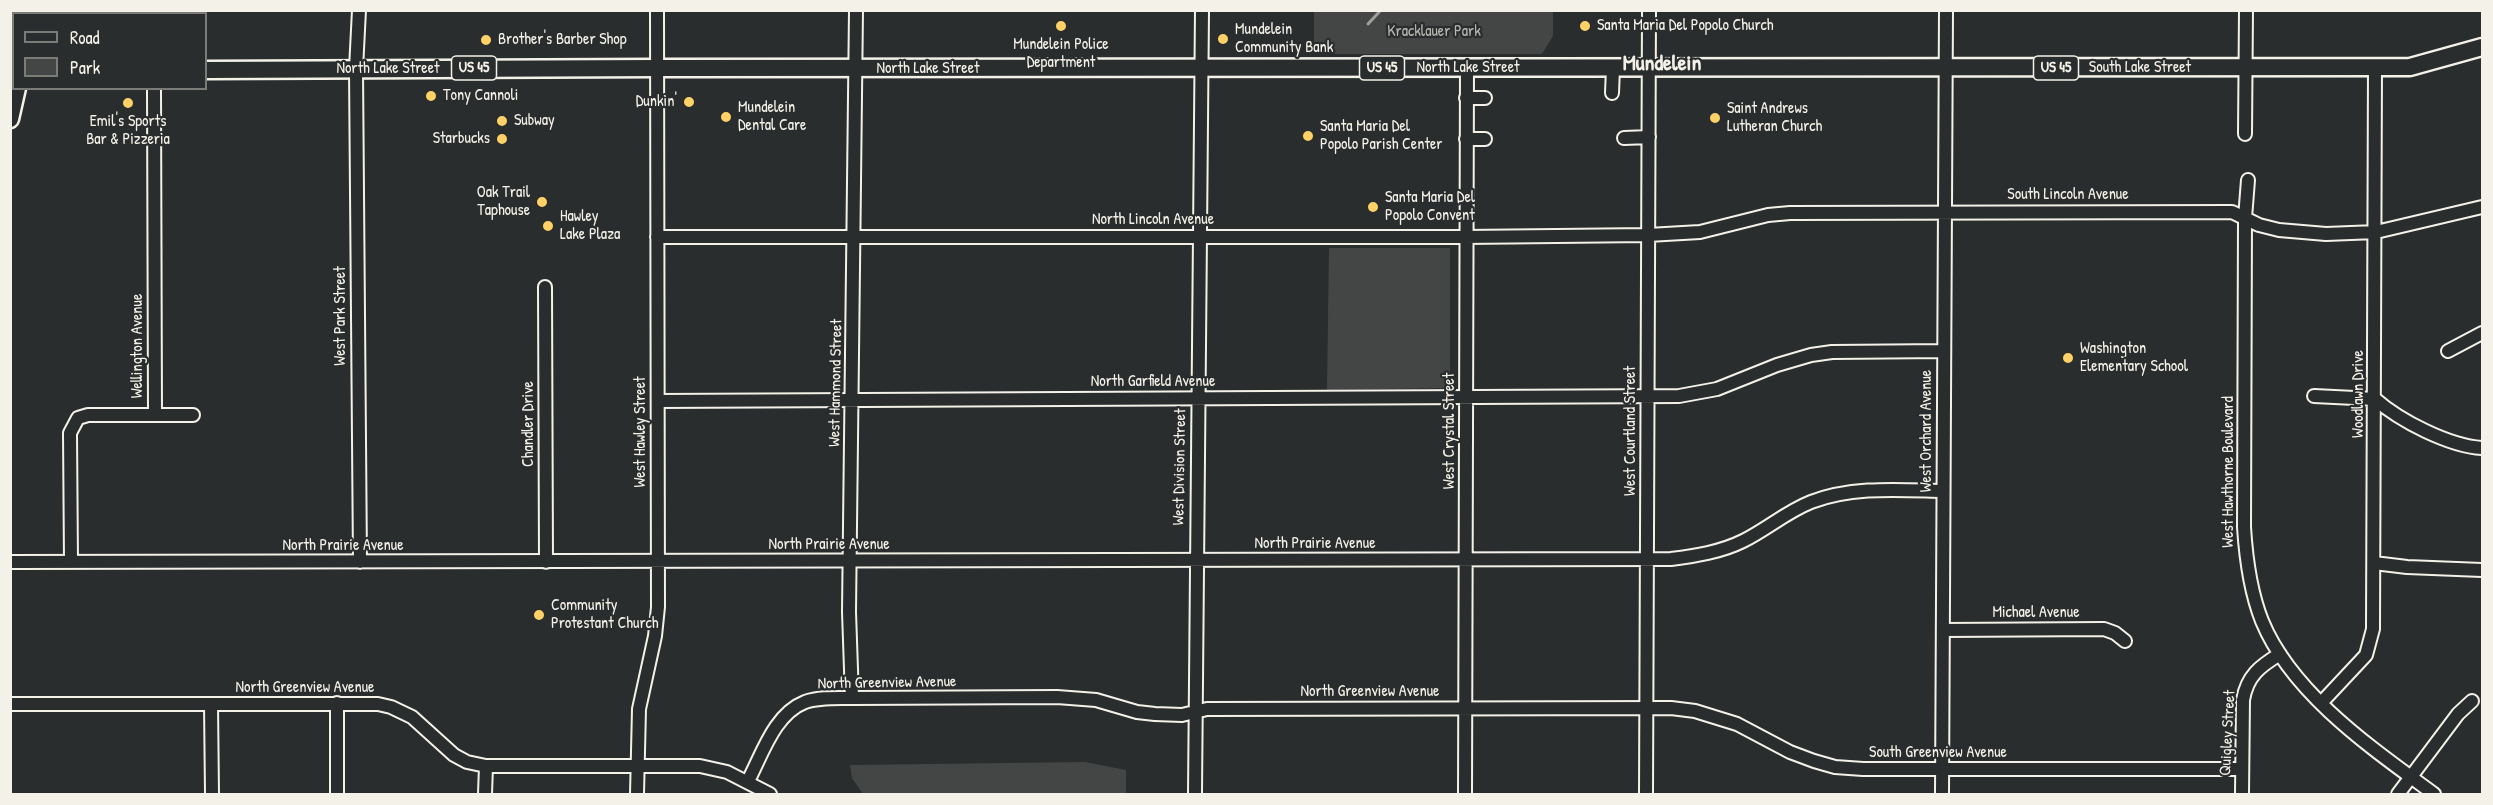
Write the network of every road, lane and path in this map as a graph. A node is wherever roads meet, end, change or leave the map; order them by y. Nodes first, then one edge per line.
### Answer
1 (359, 10) edge
2 (657, 10) edge
3 (856, 10) edge
4 (1202, 10) edge
5 (1649, 10) edge
6 (1946, 10) edge
7 (2246, 10) edge
8 (2482, 47) edge
9 (2375, 67) junction
10 (657, 68) junction
11 (1467, 68) junction
12 (1612, 68) junction
13 (1650, 68) junction
14 (1947, 68) junction
15 (2247, 68) junction
16 (356, 69) junction
17 (855, 69) junction
18 (1202, 69) junction
19 (207, 70) edge
20 (17, 90) edge
21 (154, 90) edge
22 (1612, 93) dead end
23 (1467, 98) junction
24 (1485, 98) dead end
25 (10, 119) edge
26 (2246, 134) dead end
27 (1649, 137) junction
28 (1624, 138) dead end
29 (1466, 139) junction
30 (1485, 139) dead end
31 (2248, 180) dead end
32 (2482, 207) edge
33 (1944, 212) junction
34 (2245, 218) junction
35 (2376, 232) junction
36 (1648, 235) junction
37 (1199, 236) junction
38 (657, 237) junction
39 (855, 237) junction
40 (1465, 237) junction
41 (545, 287) dead end
42 (2482, 333) edge
43 (1944, 351) junction
44 (2448, 351) dead end
45 (2314, 396) dead end
46 (1648, 397) junction
47 (1198, 398) junction
48 (1467, 398) junction
49 (852, 399) junction
50 (2375, 399) junction
51 (658, 401) junction
52 (155, 415) junction
53 (193, 415) dead end
54 (2482, 448) edge
55 (1943, 491) junction
56 (1647, 559) junction
57 (1466, 560) junction
58 (1196, 561) junction
59 (10, 562) edge
60 (71, 562) junction
61 (360, 562) junction
62 (546, 562) junction
63 (658, 562) junction
64 (850, 562) junction
65 (2374, 563) junction
66 (2482, 570) edge
67 (1943, 630) junction
68 (2126, 640) dead end
69 (2280, 654) junction
70 (852, 698) junction
71 (2472, 701) dead end
72 (2322, 702) junction
73 (337, 703) junction
74 (10, 704) edge
75 (211, 704) junction
76 (1647, 707) junction
77 (1465, 708) junction
78 (1195, 712) junction
79 (638, 765) junction
80 (486, 766) junction
81 (1942, 769) junction
82 (2242, 769) junction
83 (2410, 777) junction
84 (748, 781) junction
85 (212, 795) edge
86 (337, 795) edge
87 (485, 795) edge
88 (637, 795) edge
89 (770, 795) edge
90 (1195, 795) edge
91 (1465, 795) edge
92 (1646, 795) edge
93 (1942, 795) edge
94 (2242, 795) edge
95 (2398, 795) edge
96 (2434, 795) edge

1 - 16 street, West Park Street
2 - 10 street, West Hawley Street
3 - 17 street, West Hammond Street
4 - 18 street, West Division Street
5 - 13 street, West Courtland Street
6 - 14 street, West Orchard Avenue
7 - 15 street
8 - 9 main road, South Lake Street / US 45
9 - 15 main road, South Lake Street / US 45
9 - 35 street, Woodlawn Drive
10 - 16 main road, North Lake Street / US 45
10 - 17 main road, North Lake Street / US 45
10 - 38 street, West Hawley Street
11 - 12 main road, North Lake Street / US 45
11 - 18 main road, North Lake Street / US 45
11 - 23 street, West Crystal Street
12 - 13 main road, North Lake Street / US 45
12 - 22 street
13 - 14 main road, South Lake Street / US 45
13 - 27 street, West Courtland Street
14 - 15 main road, South Lake Street / US 45
14 - 33 street, West Orchard Avenue
15 - 26 street
16 - 19 main road, North Lake Street / US 45
16 - 61 street, West Park Street
17 - 18 main road, North Lake Street / US 45
17 - 39 street, West Hammond Street
18 - 37 street, West Division Street
20 - 25 main road
21 - 52 street, Wellington Avenue
23 - 24 street
23 - 29 street, West Crystal Street
27 - 28 street
27 - 36 street, West Courtland Street
29 - 30 street
29 - 40 street, West Crystal Street
31 - 34 street, West Hawthorne Boulevard
32 - 35 street, South Lincoln Avenue
33 - 34 street, South Lincoln Avenue
33 - 36 street, South Lincoln Avenue
33 - 43 street, West Orchard Avenue
34 - 35 street, South Lincoln Avenue
34 - 69 street, West Hawthorne Boulevard
35 - 50 street, Woodlawn Drive
36 - 40 street, North Lincoln Avenue
36 - 46 street, West Courtland Street
37 - 39 street, North Lincoln Avenue
37 - 40 street, North Lincoln Avenue
37 - 47 street, West Division Street
38 - 39 street, North Lincoln Avenue
38 - 51 street, West Hawley Street
39 - 49 street, West Hammond Street
40 - 48 street, West Crystal Street
41 - 62 street, Chandler Drive
42 - 44 street
43 - 46 street, North Garfield Avenue
43 - 55 street, West Orchard Avenue
45 - 50 street
46 - 48 street, North Garfield Avenue
46 - 56 street, West Courtland Street
47 - 48 street, North Garfield Avenue
47 - 49 street, North Garfield Avenue
47 - 58 street, West Division Street
48 - 57 street, West Crystal Street
49 - 51 street, North Garfield Avenue
49 - 64 street, West Hammond Street
50 - 54 street
50 - 65 street, Woodlawn Drive
51 - 63 street, West Hawley Street
52 - 53 street
52 - 60 street, Wellington Avenue
55 - 56 street, North Prairie Avenue
55 - 67 street, West Orchard Avenue
56 - 57 street, North Prairie Avenue
56 - 76 street, West Courtland Street
57 - 58 street, North Prairie Avenue
57 - 77 street, West Crystal Street
58 - 64 street, North Prairie Avenue
58 - 78 street, West Division Street
59 - 60 street, North Prairie Avenue
60 - 61 street, North Prairie Avenue
61 - 62 street, North Prairie Avenue
62 - 63 street, North Prairie Avenue
63 - 64 street, North Prairie Avenue
63 - 79 street, West Hawley Street
64 - 70 street, West Hammond Street
65 - 66 street
65 - 72 street, Woodlawn Drive
67 - 68 street, Michael Avenue
67 - 81 street, West Orchard Avenue
69 - 72 street, West Hawthorne Boulevard
69 - 82 street, Quigley Street
70 - 78 street, North Greenview Avenue
70 - 84 street, North Greenview Avenue
71 - 83 street
72 - 83 street, West Hawthorne Boulevard
73 - 75 street, North Greenview Avenue
73 - 80 street, North Greenview Avenue
73 - 86 street
74 - 75 street, North Greenview Avenue
75 - 85 street
76 - 77 street, North Greenview Avenue
76 - 81 street, South Greenview Avenue
76 - 92 street, West Courtland Street
77 - 78 street, North Greenview Avenue
77 - 91 street, West Crystal Street
78 - 90 street, West Division Street
79 - 80 street, North Greenview Avenue
79 - 84 street, North Greenview Avenue
79 - 88 street, West Hawley Street
80 - 87 street
81 - 82 street, South Greenview Avenue
81 - 93 street, West Orchard Avenue
82 - 94 street, Quigley Street
83 - 95 street
83 - 96 street, West Hawthorne Boulevard
84 - 89 street

